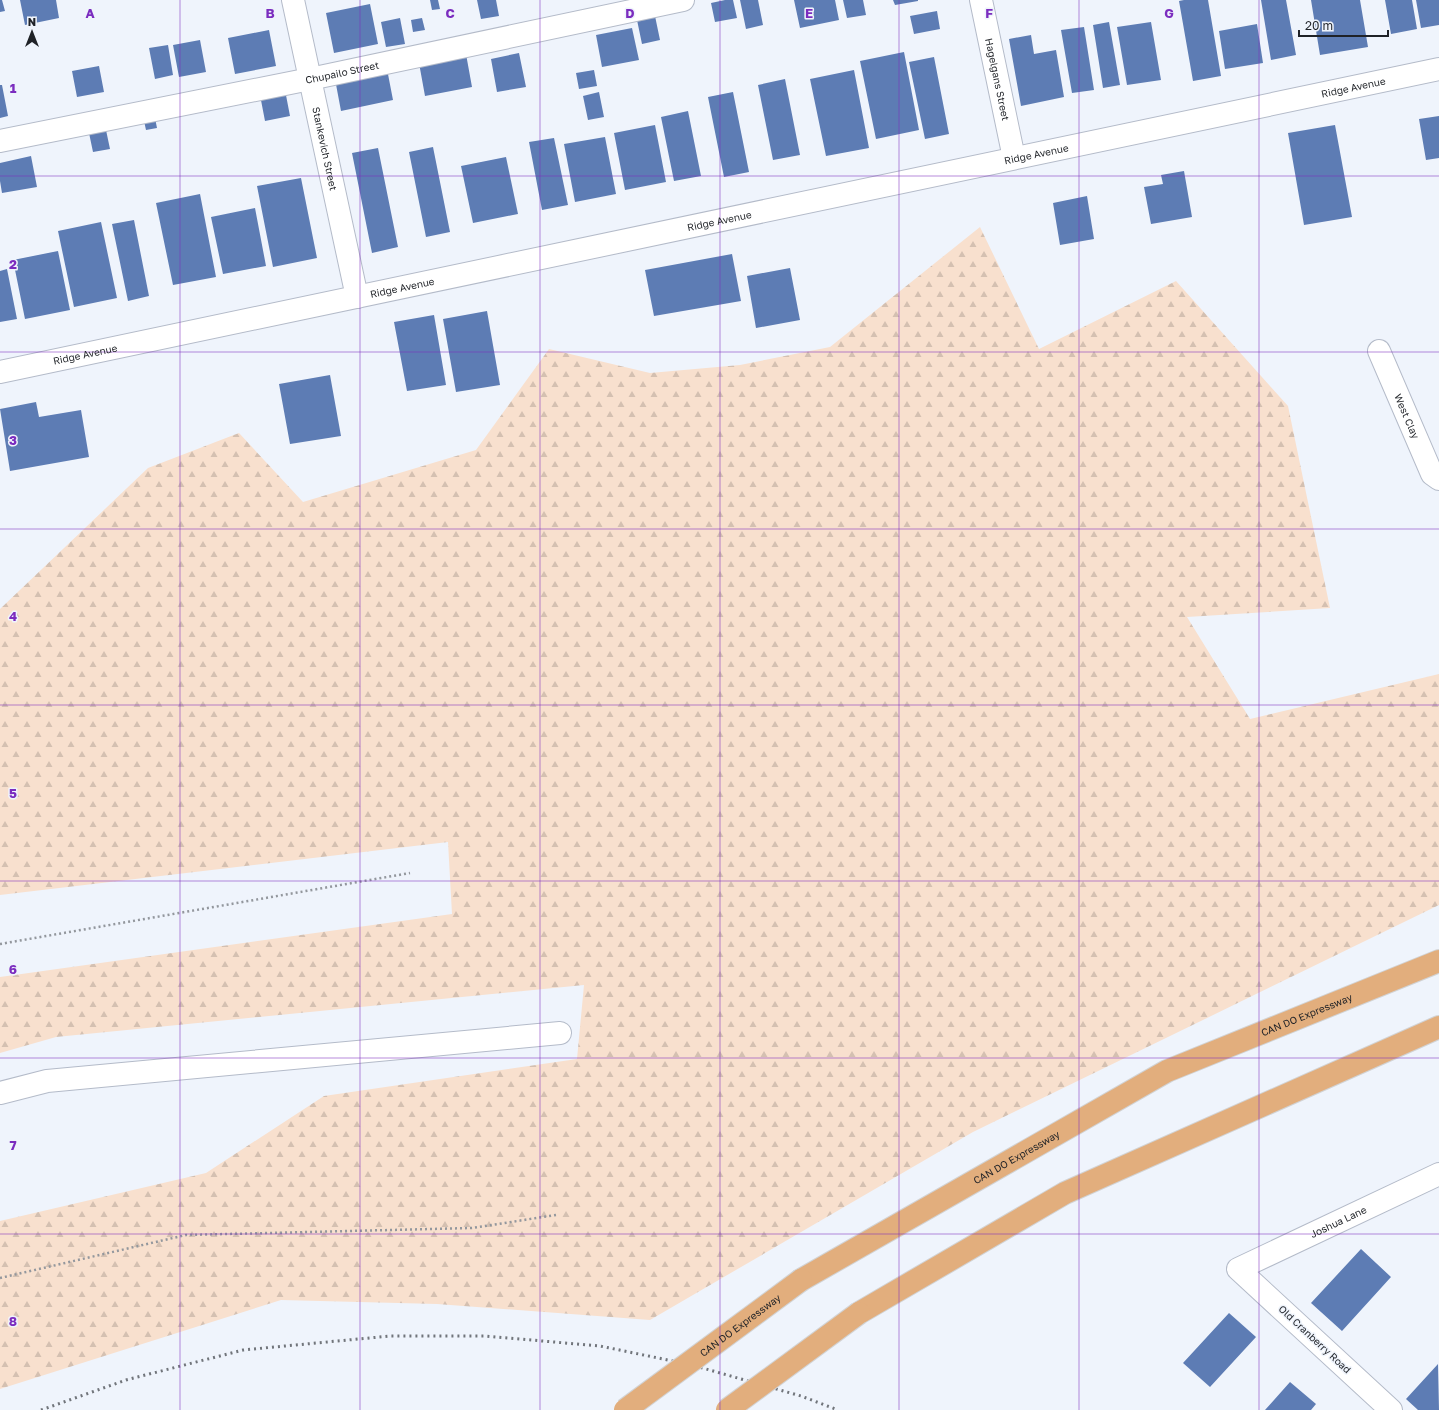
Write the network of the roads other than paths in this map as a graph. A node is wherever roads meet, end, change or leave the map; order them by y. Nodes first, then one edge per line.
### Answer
1 (294, 0) edge
2 (683, 0) edge
3 (980, 0) edge
4 (1439, 69) edge
5 (310, 79) junction
6 (0, 141) edge
7 (1014, 158) junction
8 (357, 297) junction
9 (1379, 351) dead end
10 (0, 372) edge
11 (1439, 479) edge
12 (1439, 961) edge
13 (1439, 1027) edge
14 (560, 1033) dead end
15 (0, 1093) edge
16 (1439, 1174) edge
17 (1238, 1269) joint
18 (625, 1410) edge
19 (727, 1410) edge
20 (1391, 1410) edge

1 - 5 street, Stankevich Street
2 - 5 street, Chupailo Street
3 - 7 street, Hagelgans Street
4 - 7 street, Ridge Avenue
5 - 6 street, Chupailo Street
5 - 8 street, Stankevich Street
7 - 8 street, Ridge Avenue
8 - 10 street, Ridge Avenue
9 - 11 street, West Clay
12 - 18 main road, CAN DO Expressway, bridge
13 - 19 main road, bridge
14 - 15 street
16 - 17 street, Joshua Lane
17 - 20 street, Old Cranberry Road

